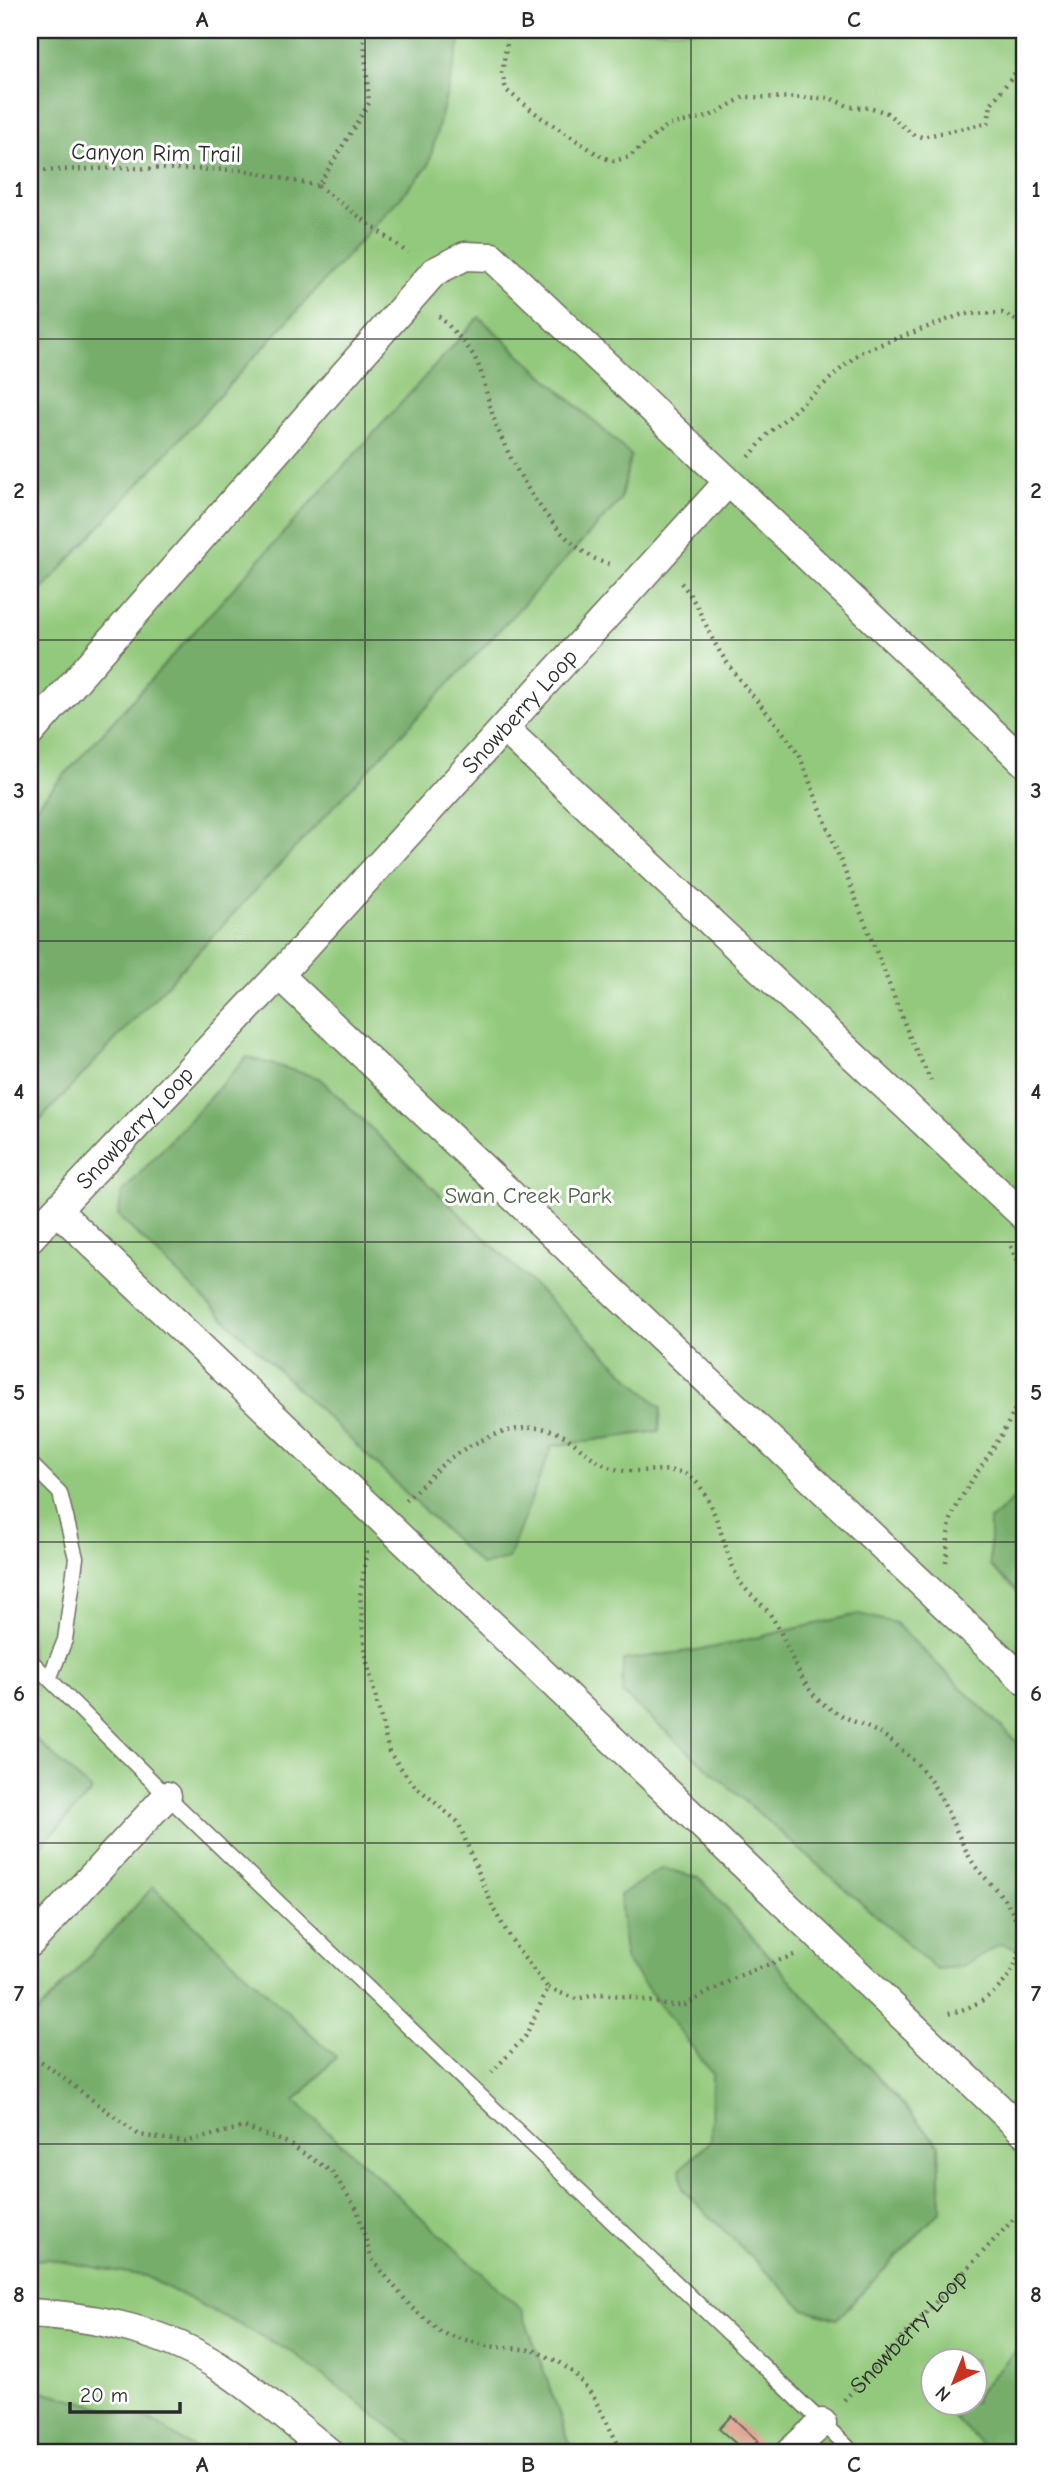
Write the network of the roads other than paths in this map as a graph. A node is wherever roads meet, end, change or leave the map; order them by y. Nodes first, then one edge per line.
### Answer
1 (728, 482) junction
2 (505, 729) junction
3 (30, 733) edge
4 (1025, 763) edge
5 (279, 975) junction
6 (57, 1210) junction
7 (1025, 1217) edge
8 (30, 1238) edge
9 (30, 1463) edge
10 (30, 1660) edge
11 (49, 1679) junction
12 (1025, 1681) edge
13 (167, 1796) junction
14 (30, 1943) edge
15 (1025, 2133) edge
16 (30, 2313) edge
17 (822, 2423) junction
18 (330, 2453) edge
19 (789, 2453) edge
20 (854, 2453) edge

1 - 2 street, Snowberry Loop
1 - 3 street
1 - 4 street
2 - 5 street, Snowberry Loop
2 - 7 street
5 - 6 street, Snowberry Loop
5 - 12 street
6 - 8 street, Snowberry Loop
6 - 15 street
9 - 11 lane
10 - 11 lane
11 - 13 lane
13 - 14 street
13 - 17 lane
16 - 18 street
17 - 19 street
17 - 20 lane

